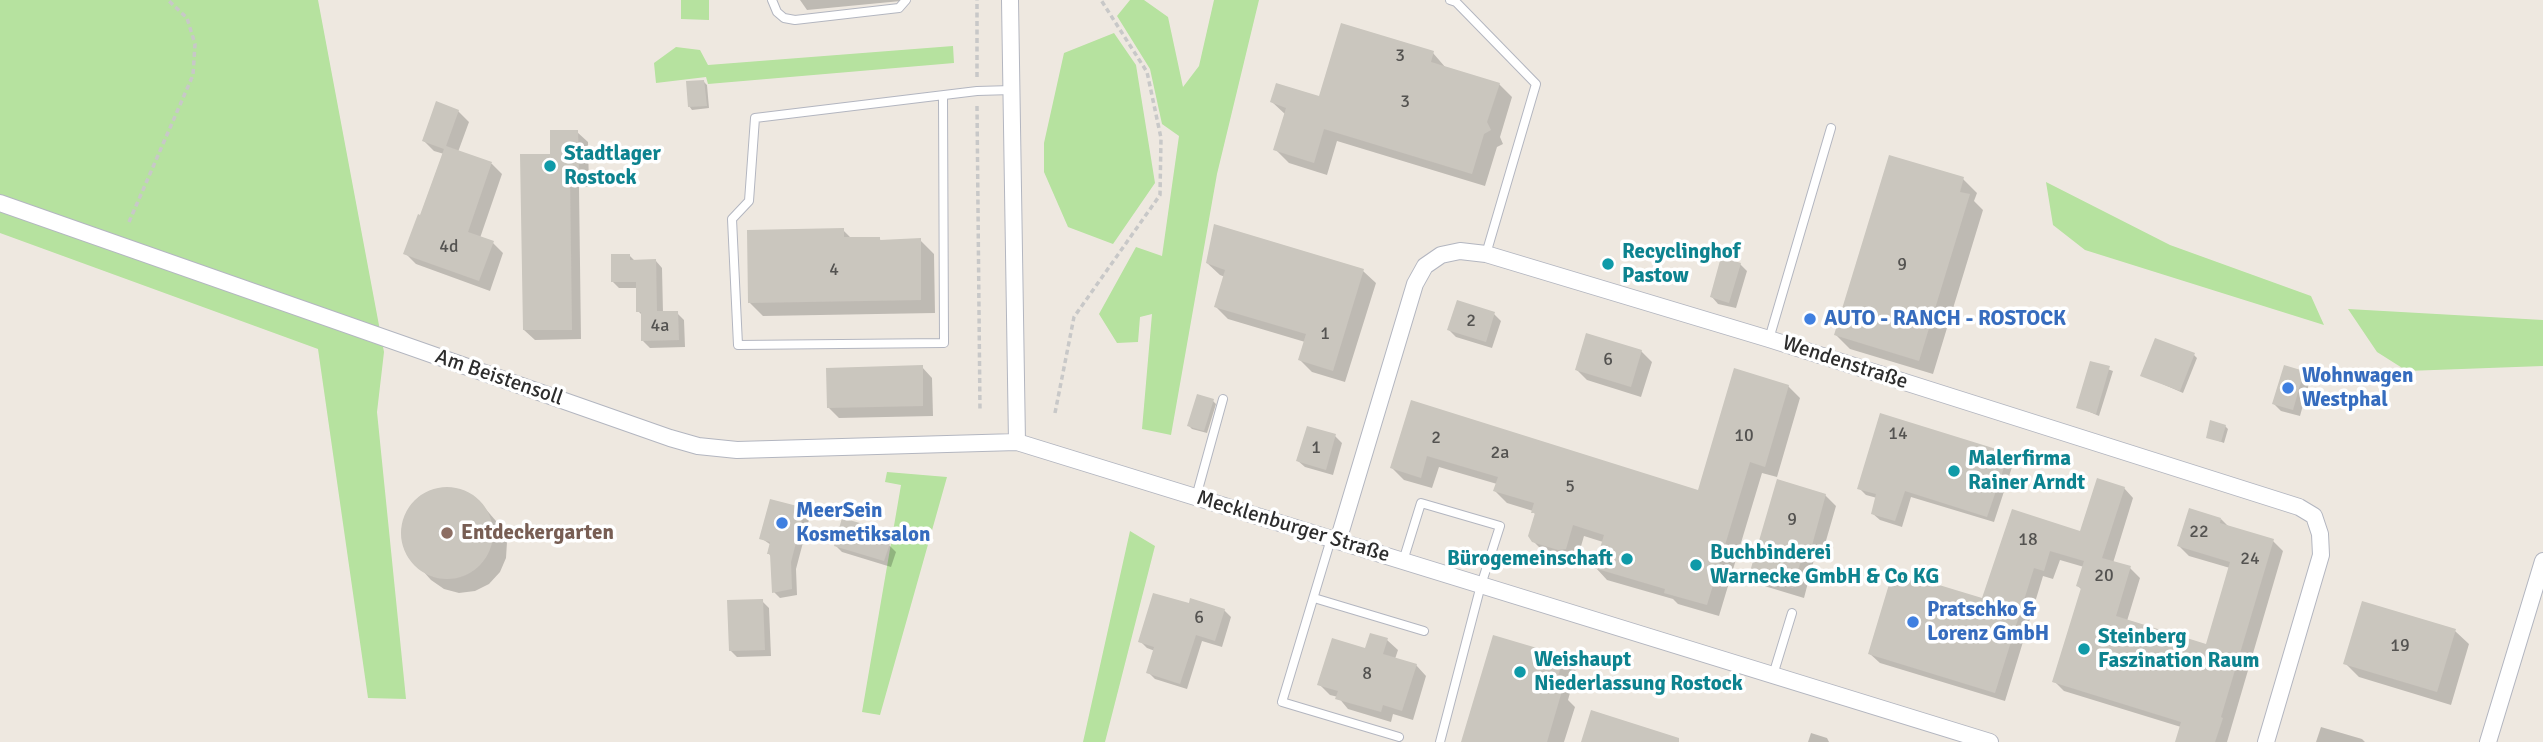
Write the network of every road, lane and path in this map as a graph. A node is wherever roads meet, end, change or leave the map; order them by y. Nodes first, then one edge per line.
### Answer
1 (168, 0) edge
2 (772, 0) edge
3 (906, 0) edge
4 (976, 0) edge
5 (1010, 0) edge
6 (1101, 0) edge
7 (1450, 0) edge
8 (1012, 90) junction
9 (976, 91) junction
10 (943, 96) junction
11 (1831, 128) dead end
12 (0, 203) edge
13 (129, 222) dead end
14 (1486, 254) junction
15 (1769, 339) junction
16 (1223, 399) dead end
17 (980, 412) dead end
18 (1055, 413) dead end
19 (1017, 442) junction
20 (1196, 497) junction
21 (1335, 540) junction
22 (1403, 561) junction
23 (2543, 561) edge
24 (1481, 585) junction
25 (1314, 598) junction
26 (1792, 612) dead end
27 (1424, 631) dead end
28 (1773, 675) junction
29 (1399, 737) dead end
30 (1440, 742) edge
31 (1990, 742) edge
32 (2266, 742) edge
33 (2488, 742) edge

1 - 13 path
2 - 3 lane
4 - 9 path
5 - 8 street
6 - 18 path
7 - 14 lane
8 - 9 lane
8 - 19 street
9 - 10 lane
9 - 17 path
10 - 10 lane
11 - 15 lane
12 - 19 street, Am Beistensoll
14 - 15 street, Wendenstraße
14 - 21 street, Wendenstraße
15 - 32 street, Wendenstraße
16 - 20 lane
19 - 20 street, Mecklenburger Straße
20 - 21 street, Mecklenburger Straße
21 - 22 street, Mecklenburger Straße
21 - 25 lane
22 - 24 street, Mecklenburger Straße
22 - 24 lane
23 - 33 street
24 - 28 street, Mecklenburger Straße
24 - 30 lane
25 - 27 lane
25 - 29 lane
26 - 28 lane
28 - 31 street, Mecklenburger Straße

